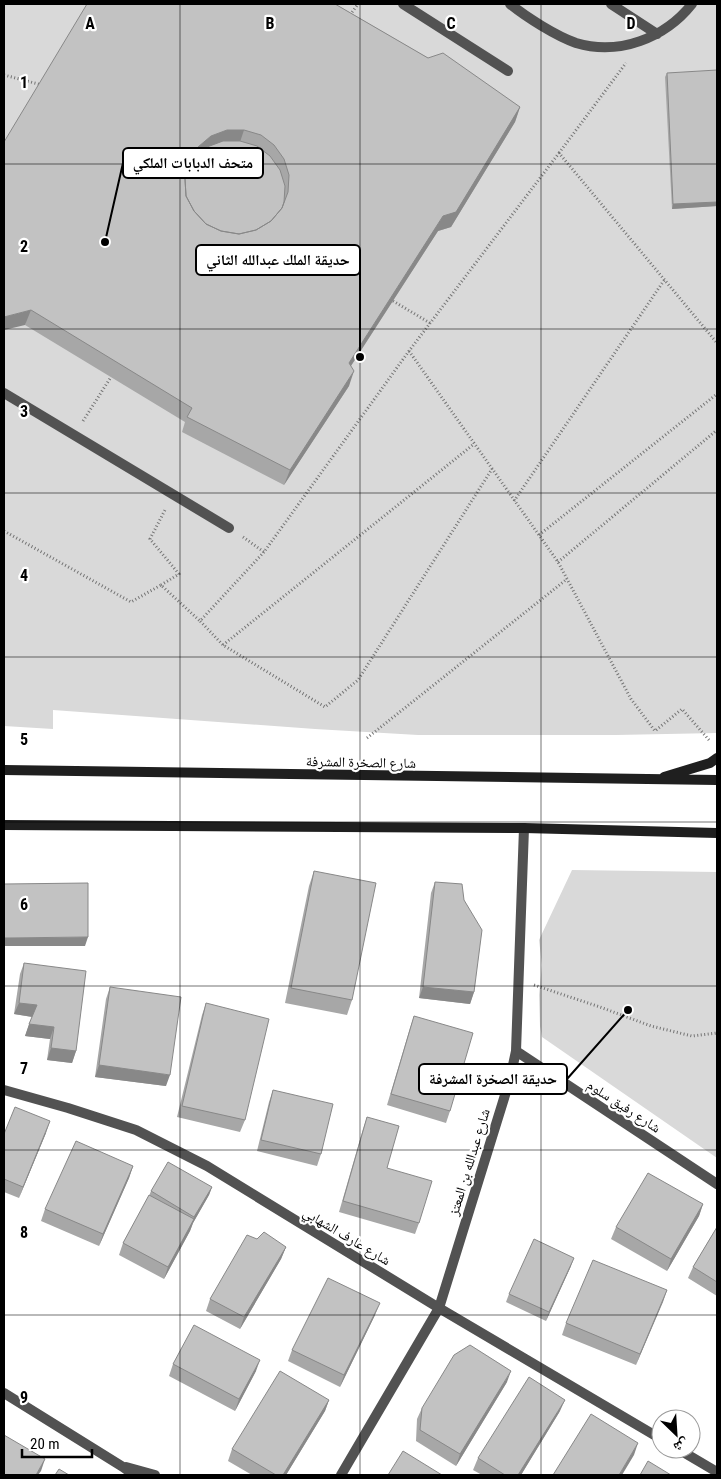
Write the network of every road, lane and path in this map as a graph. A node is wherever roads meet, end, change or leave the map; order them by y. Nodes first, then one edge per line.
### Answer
1 (358, 4) edge
2 (403, 4) edge
3 (510, 4) edge
4 (612, 4) edge
5 (692, 4) edge
6 (348, 19) edge
7 (657, 34) junction
8 (643, 40) junction
9 (508, 71) dead end
10 (4, 75) edge
11 (42, 85) edge
12 (559, 153) junction
13 (666, 279) junction
14 (393, 301) edge
15 (430, 323) junction
16 (717, 343) edge
17 (409, 351) junction
18 (111, 377) edge
19 (4, 393) edge
20 (717, 394) edge
21 (717, 430) edge
22 (74, 435) junction
23 (474, 444) junction
24 (492, 469) junction
25 (173, 495) junction
26 (514, 501) junction
27 (229, 528) joint
28 (4, 531) edge
29 (539, 534) junction
30 (264, 552) junction
31 (558, 562) junction
32 (567, 579) junction
33 (161, 585) junction
34 (200, 621) junction
35 (223, 645) junction
36 (367, 738) dead end
37 (709, 740) dead end
38 (717, 758) edge
39 (4, 770) edge
40 (654, 780) junction
41 (717, 780) edge
42 (4, 825) edge
43 (524, 828) junction
44 (717, 833) edge
45 (518, 983) junction
46 (717, 1033) edge
47 (516, 1051) junction
48 (4, 1090) edge
49 (717, 1184) edge
50 (439, 1308) junction
51 (4, 1393) edge
52 (651, 1433) edge
53 (695, 1459) edge
54 (123, 1466) junction
55 (717, 1472) edge
56 (134, 1475) edge
57 (155, 1475) edge
58 (341, 1475) edge

1 - 6 path
2 - 9 street
3 - 8 street
4 - 7 street
5 - 7 street
7 - 8 street
8 - 12 path
10 - 11 path
12 - 13 path
12 - 15 path
13 - 16 path
13 - 26 path
14 - 15 path
15 - 17 path
17 - 23 path
17 - 30 path
18 - 22 path
19 - 22 street
20 - 29 path
21 - 31 path
22 - 25 street
23 - 24 path
23 - 35 path
24 - 26 path
24 - 35 path
25 - 27 street
25 - 33 path
26 - 29 path
27 - 30 path
28 - 33 path
29 - 31 path
30 - 34 path
31 - 32 path
32 - 36 path
32 - 37 path
33 - 34 path
34 - 35 path
38 - 40 main road
39 - 40 main road, شارع الصخرة المشرفة
40 - 41 main road, شارع الصخرة المشرفة
42 - 43 main road
43 - 44 main road
43 - 45 street, شارع عبدالله بن المعتز
45 - 46 path
45 - 47 street, شارع عبدالله بن المعتز
47 - 49 street, شارع رفيق سلوم
47 - 50 street, شارع عبدالله بن المعتز
48 - 50 street, شارع عارف الشهابي
50 - 52 street, شارع عارف الشهابي
50 - 58 street, شارع عبدالله بن المعتز
51 - 54 street
53 - 55 street
54 - 56 street
54 - 57 street

